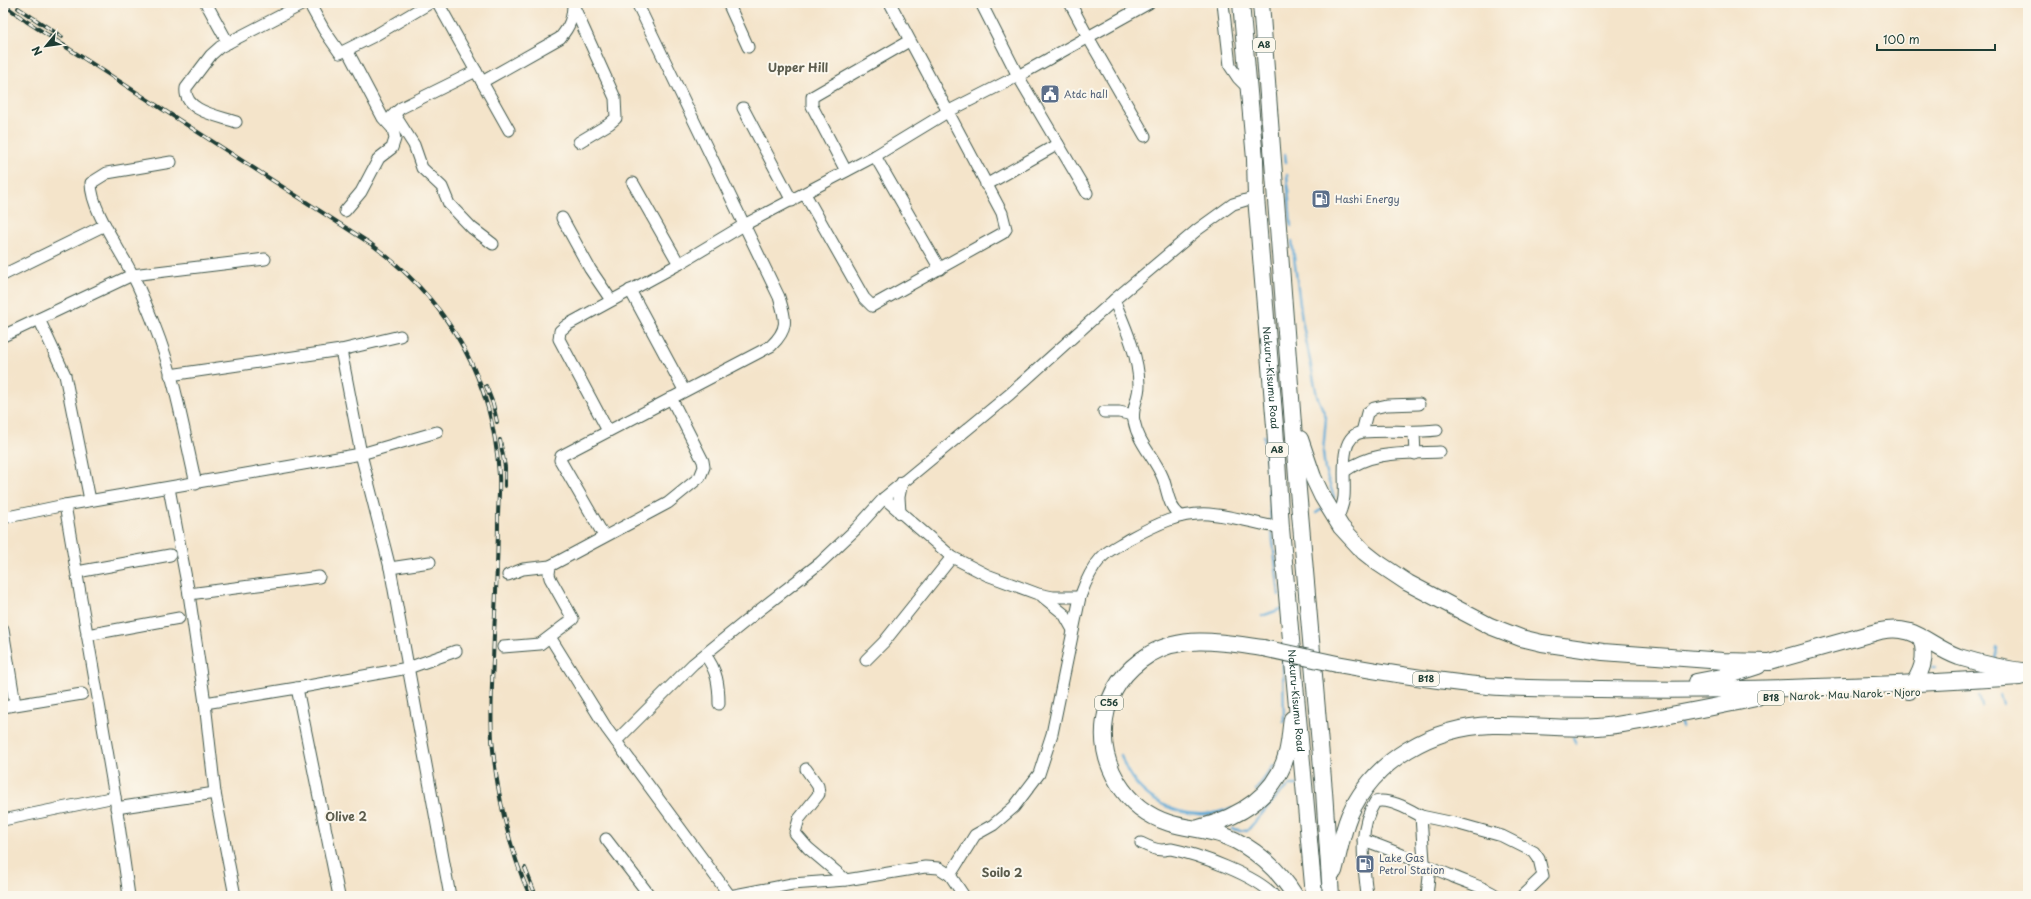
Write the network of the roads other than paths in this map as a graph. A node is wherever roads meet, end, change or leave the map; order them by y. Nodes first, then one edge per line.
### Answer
1 (206, 3) edge
2 (305, 3) edge
3 (309, 3) edge
4 (430, 3) edge
5 (438, 3) edge
6 (573, 3) edge
7 (637, 3) edge
8 (728, 3) edge
9 (890, 3) edge
10 (981, 3) edge
11 (1070, 3) edge
12 (1149, 3) edge
13 (1223, 3) edge
14 (1242, 3) edge
15 (1261, 3) edge
16 (1088, 37) junction
17 (909, 41) junction
18 (228, 43) junction
19 (748, 47) dead end
20 (347, 50) junction
21 (476, 71) junction
22 (1018, 76) junction
23 (482, 82) junction
24 (1248, 88) junction
25 (743, 108) dead end
26 (948, 111) junction
27 (396, 112) junction
28 (236, 122) dead end
29 (389, 123) junction
30 (509, 130) dead end
31 (1145, 136) dead end
32 (578, 142) dead end
33 (1058, 144) junction
34 (875, 156) junction
35 (171, 162) dead end
36 (846, 171) junction
37 (633, 183) dead end
38 (986, 185) junction
39 (1087, 193) dead end
40 (805, 194) junction
41 (1256, 197) junction
42 (792, 201) junction
43 (346, 211) dead end
44 (562, 218) dead end
45 (105, 225) junction
46 (744, 225) junction
47 (493, 244) dead end
48 (266, 259) dead end
49 (679, 264) junction
50 (940, 269) junction
51 (3, 274) edge
52 (132, 275) junction
53 (630, 290) junction
54 (611, 300) junction
55 (1114, 300) junction
56 (39, 319) junction
57 (3, 336) edge
58 (400, 336) dead end
59 (341, 350) junction
60 (170, 375) junction
61 (684, 390) junction
62 (671, 398) junction
63 (1292, 404) junction
64 (1419, 404) dead end
65 (1104, 412) dead end
66 (1133, 415) junction
67 (1437, 430) dead end
68 (608, 431) junction
69 (437, 432) dead end
70 (1362, 432) junction
71 (1414, 433) junction
72 (1440, 452) dead end
73 (361, 454) junction
74 (1415, 454) junction
75 (1345, 471) junction
76 (902, 482) junction
77 (196, 484) junction
78 (169, 488) junction
79 (884, 498) junction
80 (90, 500) junction
81 (65, 505) junction
82 (900, 513) junction
83 (1181, 516) junction
84 (3, 518) edge
85 (1337, 520) junction
86 (1281, 528) junction
87 (604, 536) junction
88 (170, 555) dead end
89 (952, 557) junction
90 (430, 562) dead end
91 (550, 566) junction
92 (390, 568) junction
93 (77, 572) junction
94 (508, 575) dead end
95 (319, 577) dead end
96 (189, 594) junction
97 (1038, 594) junction
98 (1080, 598) junction
99 (179, 618) dead end
100 (3, 630) edge
101 (1073, 630) junction
102 (87, 635) junction
103 (550, 637) junction
104 (1921, 638) junction
105 (503, 647) dead end
106 (1263, 648) joint
107 (456, 651) dead end
108 (705, 654) junction
109 (866, 660) dead end
110 (1769, 662) junction
111 (408, 668) junction
112 (2028, 672) edge
113 (2028, 677) edge
114 (2028, 684) edge
115 (298, 688) junction
116 (1515, 688) junction
117 (1911, 688) junction
118 (1653, 690) junction
119 (82, 694) dead end
120 (1756, 698) junction
121 (1297, 702) junction
122 (205, 703) junction
123 (15, 704) junction
124 (719, 704) dead end
125 (3, 707) edge
126 (616, 741) junction
127 (806, 769) dead end
128 (215, 793) junction
129 (115, 803) junction
130 (1421, 816) junction
131 (3, 820) edge
132 (1199, 828) junction
133 (606, 839) dead end
134 (1363, 840) junction
135 (1141, 843) dead end
136 (1427, 865) junction
137 (950, 875) junction
138 (846, 880) junction
139 (1330, 892) edge
140 (129, 896) edge
141 (235, 896) edge
142 (339, 896) edge
143 (450, 896) edge
144 (650, 896) edge
145 (730, 896) edge
146 (964, 896) edge
147 (1274, 896) edge
148 (1295, 896) edge
149 (1314, 896) edge
150 (1367, 896) edge
151 (1427, 896) edge
152 (1497, 896) edge
153 (1522, 896) edge

1 - 18 street
2 - 18 street
3 - 20 street
4 - 20 street
5 - 21 street
6 - 23 street
6 - 32 street
7 - 46 street
8 - 19 street
9 - 17 street
10 - 22 street
11 - 16 street
12 - 16 street
13 - 24 street
14 - 24 highway, Nakuru-Kisumu Road / A8
15 - 63 highway, Nakuru-Kisumu Road / A8
16 - 22 street
16 - 31 street
17 - 26 street
17 - 36 street
18 - 28 street
20 - 29 street
21 - 23 street
21 - 27 street
22 - 26 street
22 - 33 street
23 - 30 street
24 - 41 highway, Nakuru-Kisumu Road / A8
25 - 42 street
26 - 34 street
26 - 38 street
27 - 29 street
27 - 47 street
29 - 43 street
33 - 38 street
33 - 39 street
34 - 36 street
34 - 50 street
35 - 45 street
36 - 40 street
37 - 49 street
38 - 50 street
40 - 42 street
40 - 50 street
41 - 55 street
41 - 86 highway, Nakuru-Kisumu Road / A8
42 - 46 street
44 - 54 street
45 - 51 street
45 - 52 street
46 - 49 street
46 - 61 street
48 - 52 street
49 - 53 street
52 - 56 street
52 - 60 street
53 - 54 street
53 - 61 street
54 - 68 street
55 - 66 street
55 - 76 street
56 - 57 street
56 - 80 street
58 - 59 street
59 - 60 street
59 - 73 street
60 - 77 street
61 - 62 street
62 - 68 street
62 - 87 street
63 - 85 highway
63 - 139 highway, Nakuru-Kisumu Road / A8
64 - 70 street
65 - 66 street
66 - 83 street
67 - 71 street
68 - 87 street
69 - 73 street
70 - 71 street
70 - 75 street
71 - 74 street
72 - 74 street
73 - 77 street
73 - 92 street
74 - 75 street
75 - 85 street
76 - 79 street
76 - 82 street
77 - 78 street
78 - 80 street
78 - 96 street
79 - 82 street
79 - 108 street
80 - 81 street
81 - 84 street
81 - 93 street
82 - 89 street
83 - 86 street
83 - 98 street
85 - 110 highway
86 - 121 highway, Nakuru-Kisumu Road / A8
87 - 91 street
88 - 93 street
89 - 97 street
89 - 109 street
90 - 92 street
91 - 94 street
91 - 103 street
92 - 111 street
93 - 102 street
95 - 96 street
96 - 122 street
97 - 98 street
97 - 101 street
98 - 101 street
99 - 102 street
100 - 123 street
101 - 137 street
102 - 129 street
103 - 105 street
103 - 126 street
104 - 110 highway
104 - 112 highway
104 - 117 highway
106 - 116 highway, Narok- Mau Narok - Njoro / B18, bridge
106 - 132 highway, C56
107 - 111 street
108 - 124 street
108 - 126 street
110 - 118 highway
111 - 115 street
111 - 143 street
113 - 117 highway, Narok- Mau Narok - Njoro / B18
114 - 117 highway, Narok- Mau Narok - Njoro / B18
115 - 122 street
115 - 142 street
116 - 118 highway, Narok- Mau Narok - Njoro / B18
116 - 120 highway, Narok- Mau Narok - Njoro / B18
117 - 118 highway, Narok- Mau Narok - Njoro / B18
117 - 120 highway, Narok- Mau Narok - Njoro / B18
119 - 123 street
120 - 139 highway
121 - 132 highway
121 - 149 highway, Nakuru-Kisumu Road / A8
122 - 128 street
123 - 125 street
126 - 145 street
127 - 138 street
128 - 129 street
128 - 141 street
129 - 131 street
129 - 140 street
130 - 134 street
130 - 136 street
130 - 153 street
132 - 148 highway
133 - 144 street
134 - 136 street
134 - 150 street
135 - 147 street
136 - 151 street
136 - 152 street
137 - 138 street
137 - 146 street
138 - 145 street

